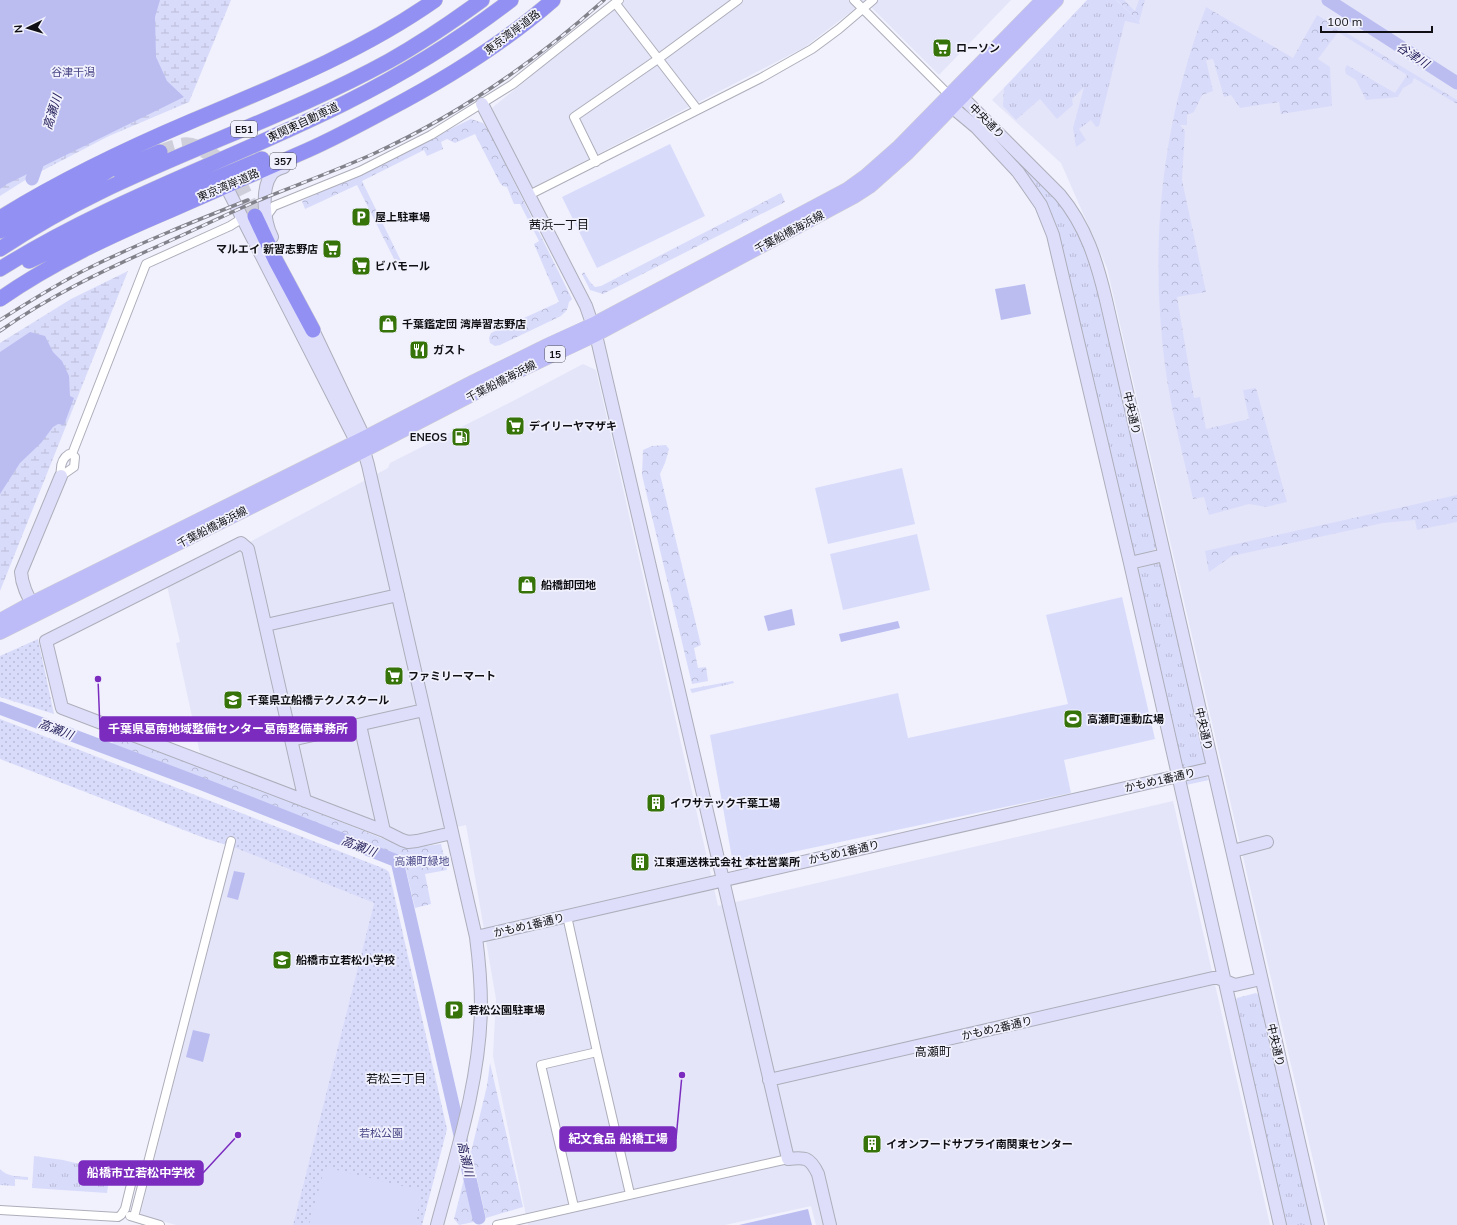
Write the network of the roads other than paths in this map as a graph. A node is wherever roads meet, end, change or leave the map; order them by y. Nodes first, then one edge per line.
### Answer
1 (482, 0) edge
2 (511, 0) edge
3 (553, 0) edge
4 (738, 0) edge
5 (854, 0) edge
6 (873, 0) edge
7 (1042, 0) edge
8 (1057, 0) edge
9 (617, 2) edge
10 (430, 4) edge
11 (863, 9) junction
12 (658, 59) junction
13 (962, 97) junction
14 (951, 101) junction
15 (482, 104) junction
16 (698, 109) junction
17 (333, 139) junction
18 (309, 150) junction
19 (160, 152) tunnel mouth
20 (596, 162) junction
21 (200, 185) junction
22 (84, 186) junction
23 (226, 186) junction
24 (265, 195) junction
25 (529, 195) junction
26 (292, 199) junction
27 (253, 216) junction
28 (0, 218) edge
29 (230, 226) junction
30 (249, 231) junction
31 (0, 232) edge
32 (0, 249) edge
33 (0, 269) edge
34 (0, 276) edge
35 (0, 299) edge
36 (312, 330) joint
37 (594, 330) junction
38 (361, 443) junction
39 (72, 454) junction
40 (61, 476) junction
41 (1164, 555) junction
42 (1130, 563) junction
43 (398, 595) junction
44 (31, 603) junction
45 (38, 615) junction
46 (0, 620) edge
47 (266, 625) junction
48 (0, 633) edge
49 (424, 710) junction
50 (360, 725) junction
51 (291, 740) junction
52 (1213, 768) junction
53 (1178, 776) junction
54 (305, 801) junction
55 (384, 831) junction
56 (452, 833) junction
57 (231, 841) dead end
58 (1267, 842) dead end
59 (1233, 851) junction
60 (723, 880) junction
61 (567, 916) junction
62 (476, 937) junction
63 (1261, 979) junction
64 (1224, 980) junction
65 (597, 1052) junction
66 (770, 1080) junction
67 (788, 1159) junction
68 (135, 1168) dead end
69 (630, 1194) junction
70 (574, 1207) junction
71 (0, 1210) edge
72 (121, 1215) junction
73 (133, 1220) edge
74 (160, 1225) edge
75 (437, 1225) edge
76 (497, 1225) edge
77 (830, 1225) edge
78 (1280, 1225) edge
79 (1318, 1225) edge

1 - 32 highway, 東関東自動車道 / E51
2 - 33 highway, 東関東自動車道 / E51
3 - 17 highway, 東京湾岸道路 / 357
4 - 12 street
5 - 11 street
6 - 11 street
7 - 14 main road, 千葉船橋海浜線 / 15
8 - 13 main road, 千葉船橋海浜線 / 15
9 - 12 street
9 - 15 street
10 - 22 highway
10 - 28 highway
11 - 14 street
11 - 16 street
12 - 16 street
12 - 20 street
13 - 14 main road, 千葉船橋海浜線 / 15
13 - 41 street, 中央通り
14 - 37 main road, 千葉船橋海浜線 / 15
14 - 42 street, 中央通り
15 - 25 street
15 - 26 street
16 - 20 street
17 - 18 highway, 東京湾岸道路 / 357
17 - 21 highway
18 - 23 highway, 東京湾岸道路 / 357
18 - 24 street
19 - 22 highway
20 - 25 street
21 - 23 highway
21 - 34 highway
22 - 31 highway
23 - 27 street
23 - 35 highway, 東京湾岸道路 / 357
24 - 26 street
24 - 27 street
25 - 37 street
26 - 27 street
27 - 29 street
27 - 30 street
27 - 36 highway
29 - 30 street
29 - 39 street
30 - 38 street
36 - 38 street
37 - 38 main road, 千葉船橋海浜線 / 15
37 - 60 street
38 - 43 street
38 - 44 main road, 千葉船橋海浜線 / 15
38 - 45 main road, 千葉船橋海浜線 / 15
39 - 40 street
39 - 40 street
40 - 44 street
41 - 42 street
41 - 52 street, 中央通り
42 - 53 street, 中央通り
43 - 47 street
43 - 49 street
44 - 45 street
44 - 46 main road, 千葉船橋海浜線 / 15
45 - 48 main road, 千葉船橋海浜線 / 15
47 - 51 street
47 - 54 street
49 - 50 street
49 - 56 street
50 - 51 street
50 - 55 street
51 - 54 street
52 - 53 street, かもめ1番通り
52 - 59 street, 中央通り
53 - 60 street, かもめ1番通り
53 - 64 street, 中央通り
54 - 55 street
55 - 56 street
56 - 62 street
57 - 73 street
58 - 59 street
59 - 63 street, 中央通り
60 - 61 street, かもめ1番通り
60 - 66 street
61 - 62 street, かもめ1番通り
61 - 65 street
62 - 75 street
63 - 64 street, かもめ2番通り
63 - 79 street, 中央通り
64 - 66 street, かもめ2番通り
64 - 78 street, 中央通り
65 - 69 street
65 - 70 street
66 - 67 street
67 - 69 street
67 - 77 street
68 - 72 street
69 - 70 street
70 - 76 street
71 - 72 street
72 - 73 street
73 - 74 street

